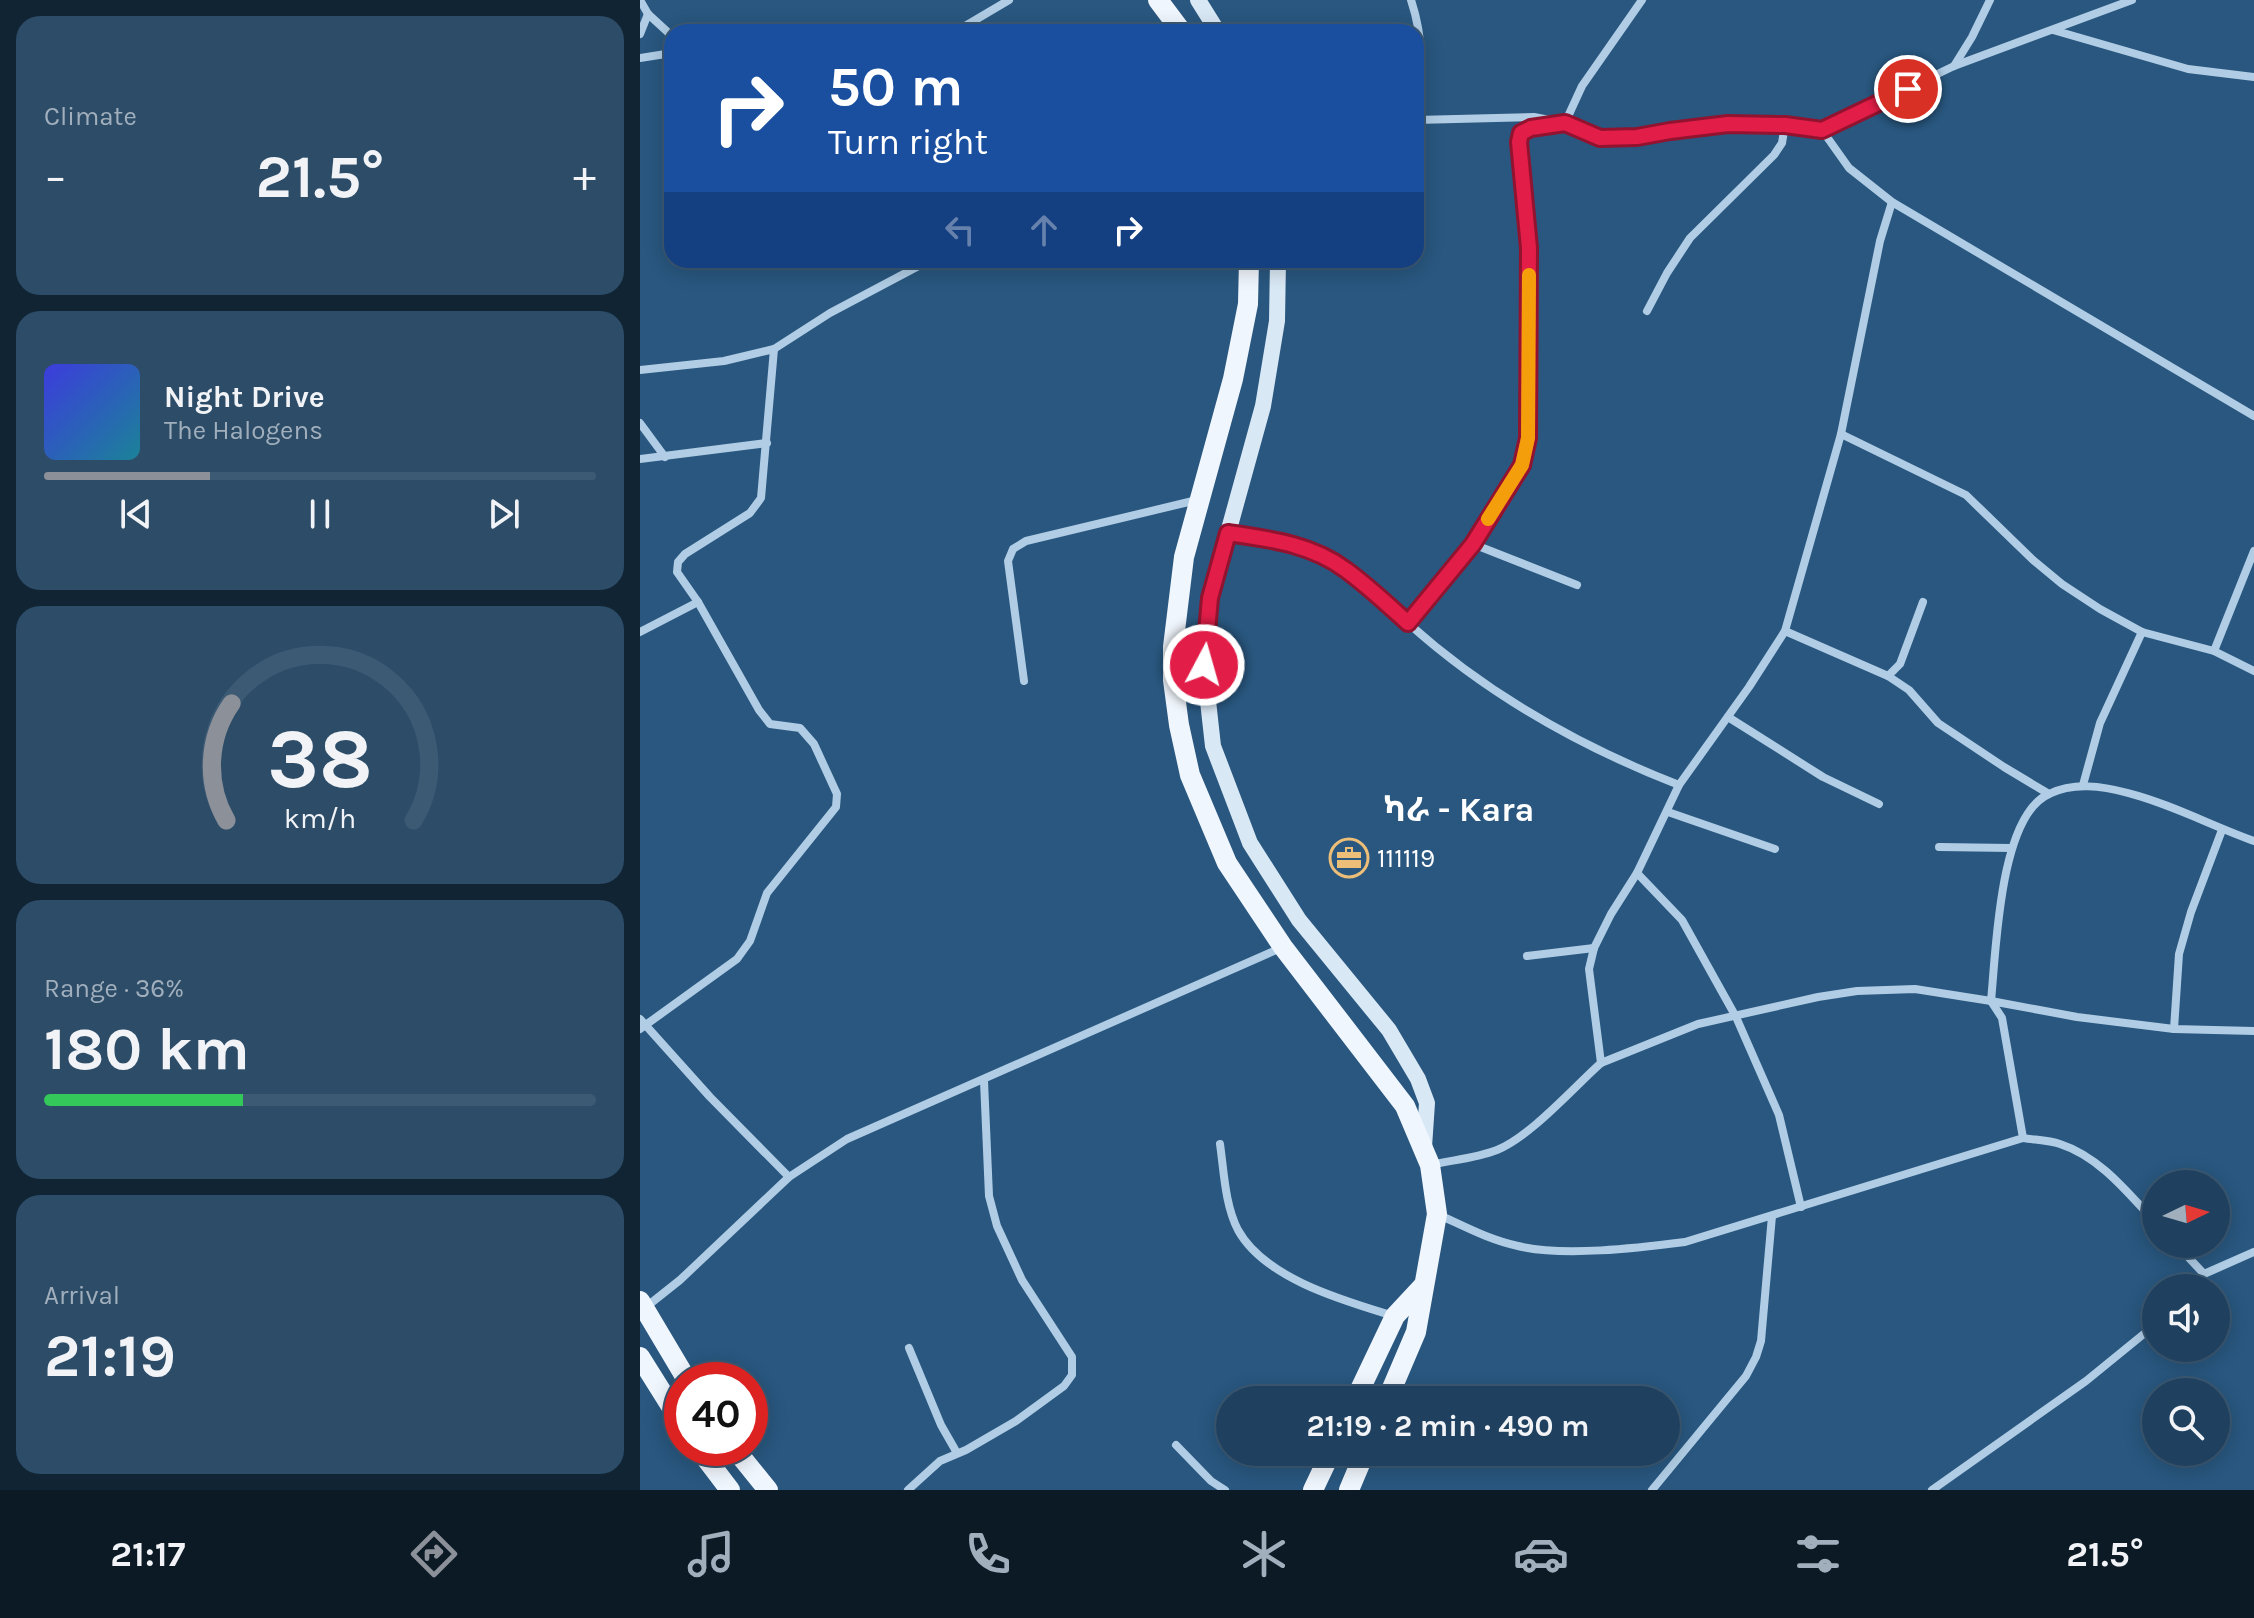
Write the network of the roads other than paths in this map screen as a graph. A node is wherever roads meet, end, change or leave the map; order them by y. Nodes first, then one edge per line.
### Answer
1 (640, 0) edge
2 (1009, 0) edge
3 (1158, 0) edge
4 (1198, 0) edge
5 (1411, 0) edge
6 (1642, 0) edge
7 (2132, 0) edge
8 (1988, 1) edge
9 (648, 14) junction
10 (968, 24) edge
11 (1176, 24) edge
12 (1213, 24) edge
13 (1417, 24) edge
14 (664, 29) edge
15 (2052, 30) junction
16 (640, 34) edge
17 (664, 54) edge
18 (640, 58) edge
19 (1954, 66) junction
20 (2254, 77) edge
21 (1424, 118) edge
22 (1565, 123) junction
23 (1785, 125) junction
24 (1822, 130) junction
25 (1892, 202) junction
26 (915, 268) edge
27 (1249, 268) edge
28 (1278, 268) edge
29 (1647, 311) dead end
30 (774, 349) junction
31 (640, 370) edge
32 (2254, 416) edge
33 (640, 423) edge
34 (1841, 434) junction
35 (767, 443) junction
36 (665, 457) junction
37 (640, 459) edge
38 (1201, 499) junction
39 (1228, 533) junction
40 (1473, 544) junction
41 (2254, 551) edge
42 (1577, 585) dead end
43 (698, 602) junction
44 (1923, 602) dead end
45 (1408, 623) junction
46 (1785, 631) junction
47 (640, 632) edge
48 (2142, 632) junction
49 (2214, 651) junction
50 (2254, 671) edge
51 (1888, 676) junction
52 (1024, 681) dead end
53 (1728, 717) junction
54 (1679, 785) junction
55 (2083, 785) junction
56 (2049, 794) junction
57 (1879, 804) dead end
58 (1668, 812) junction
59 (2222, 830) junction
60 (2254, 841) edge
61 (1939, 847) dead end
62 (2011, 848) junction
63 (1775, 849) dead end
64 (1637, 873) junction
65 (1283, 947) junction
66 (1594, 948) junction
67 (1527, 956) dead end
68 (1991, 1001) junction
69 (1736, 1017) junction
70 (641, 1025) edge
71 (2174, 1029) junction
72 (2254, 1031) edge
73 (1601, 1063) junction
74 (984, 1081) junction
75 (2023, 1138) junction
76 (1220, 1144) dead end
77 (1427, 1156) junction
78 (789, 1177) junction
79 (1801, 1207) junction
80 (2142, 1208) edge
81 (1437, 1214) junction
82 (1772, 1216) junction
83 (2254, 1252) edge
84 (2189, 1258) edge
85 (2204, 1274) joint
86 (1422, 1287) junction
87 (642, 1305) edge
88 (1395, 1316) junction
89 (2142, 1335) edge
90 (909, 1348) dead end
91 (640, 1357) edge
92 (676, 1362) edge
93 (1362, 1386) edge
94 (1393, 1386) edge
95 (664, 1395) edge
96 (1176, 1445) dead end
97 (957, 1453) junction
98 (712, 1466) edge
99 (749, 1466) edge
100 (1324, 1466) edge
101 (1359, 1466) edge
102 (730, 1490) edge
103 (768, 1490) edge
104 (908, 1490) edge
105 (1225, 1490) edge
106 (1313, 1490) edge
107 (1349, 1490) edge
108 (1652, 1490) edge
109 (1932, 1490) edge

1 - 9 street
2 - 10 street
3 - 11 main road
4 - 12 street
5 - 13 street
6 - 22 street
7 - 15 street
8 - 19 street
9 - 14 street
9 - 16 street
15 - 19 street
15 - 20 street
17 - 18 street
19 - 24 street
21 - 22 street
22 - 23 street
22 - 40 street
23 - 24 street
23 - 29 street
24 - 25 street
25 - 32 street
25 - 34 street
26 - 30 street
27 - 38 main road
28 - 39 street
30 - 31 street
30 - 35 street
33 - 36 street
34 - 46 street
34 - 48 street
35 - 36 street
35 - 43 street
36 - 37 street
38 - 52 street
38 - 65 main road
39 - 45 street
39 - 77 street
40 - 42 street
40 - 45 street
41 - 49 street
43 - 47 street
43 - 70 street
44 - 51 street
45 - 54 street
46 - 51 street
46 - 53 street
48 - 49 street
48 - 55 street
49 - 50 street
51 - 56 street
53 - 54 street
53 - 57 street
54 - 58 street
55 - 56 street
55 - 59 street
56 - 62 street
58 - 63 street
58 - 64 street
59 - 60 street
59 - 71 street
61 - 62 street
62 - 68 street
64 - 66 street
64 - 69 street
65 - 74 street
65 - 77 main road
66 - 67 street
66 - 73 street
68 - 69 street
68 - 71 street
68 - 75 street
69 - 73 street
69 - 79 street
70 - 78 street
71 - 72 street
73 - 77 street
74 - 78 street
74 - 97 street
75 - 79 street
75 - 80 street
76 - 88 street
77 - 81 main road
78 - 87 street
79 - 82 street
81 - 82 street
81 - 86 main road
82 - 108 street
83 - 85 street
84 - 85 street
86 - 88 main road
86 - 94 main road
87 - 92 main road
88 - 93 main road
89 - 109 street
90 - 97 street
91 - 95 main road
96 - 105 street
97 - 104 street
98 - 102 main road
99 - 103 main road
100 - 106 main road
101 - 107 main road

